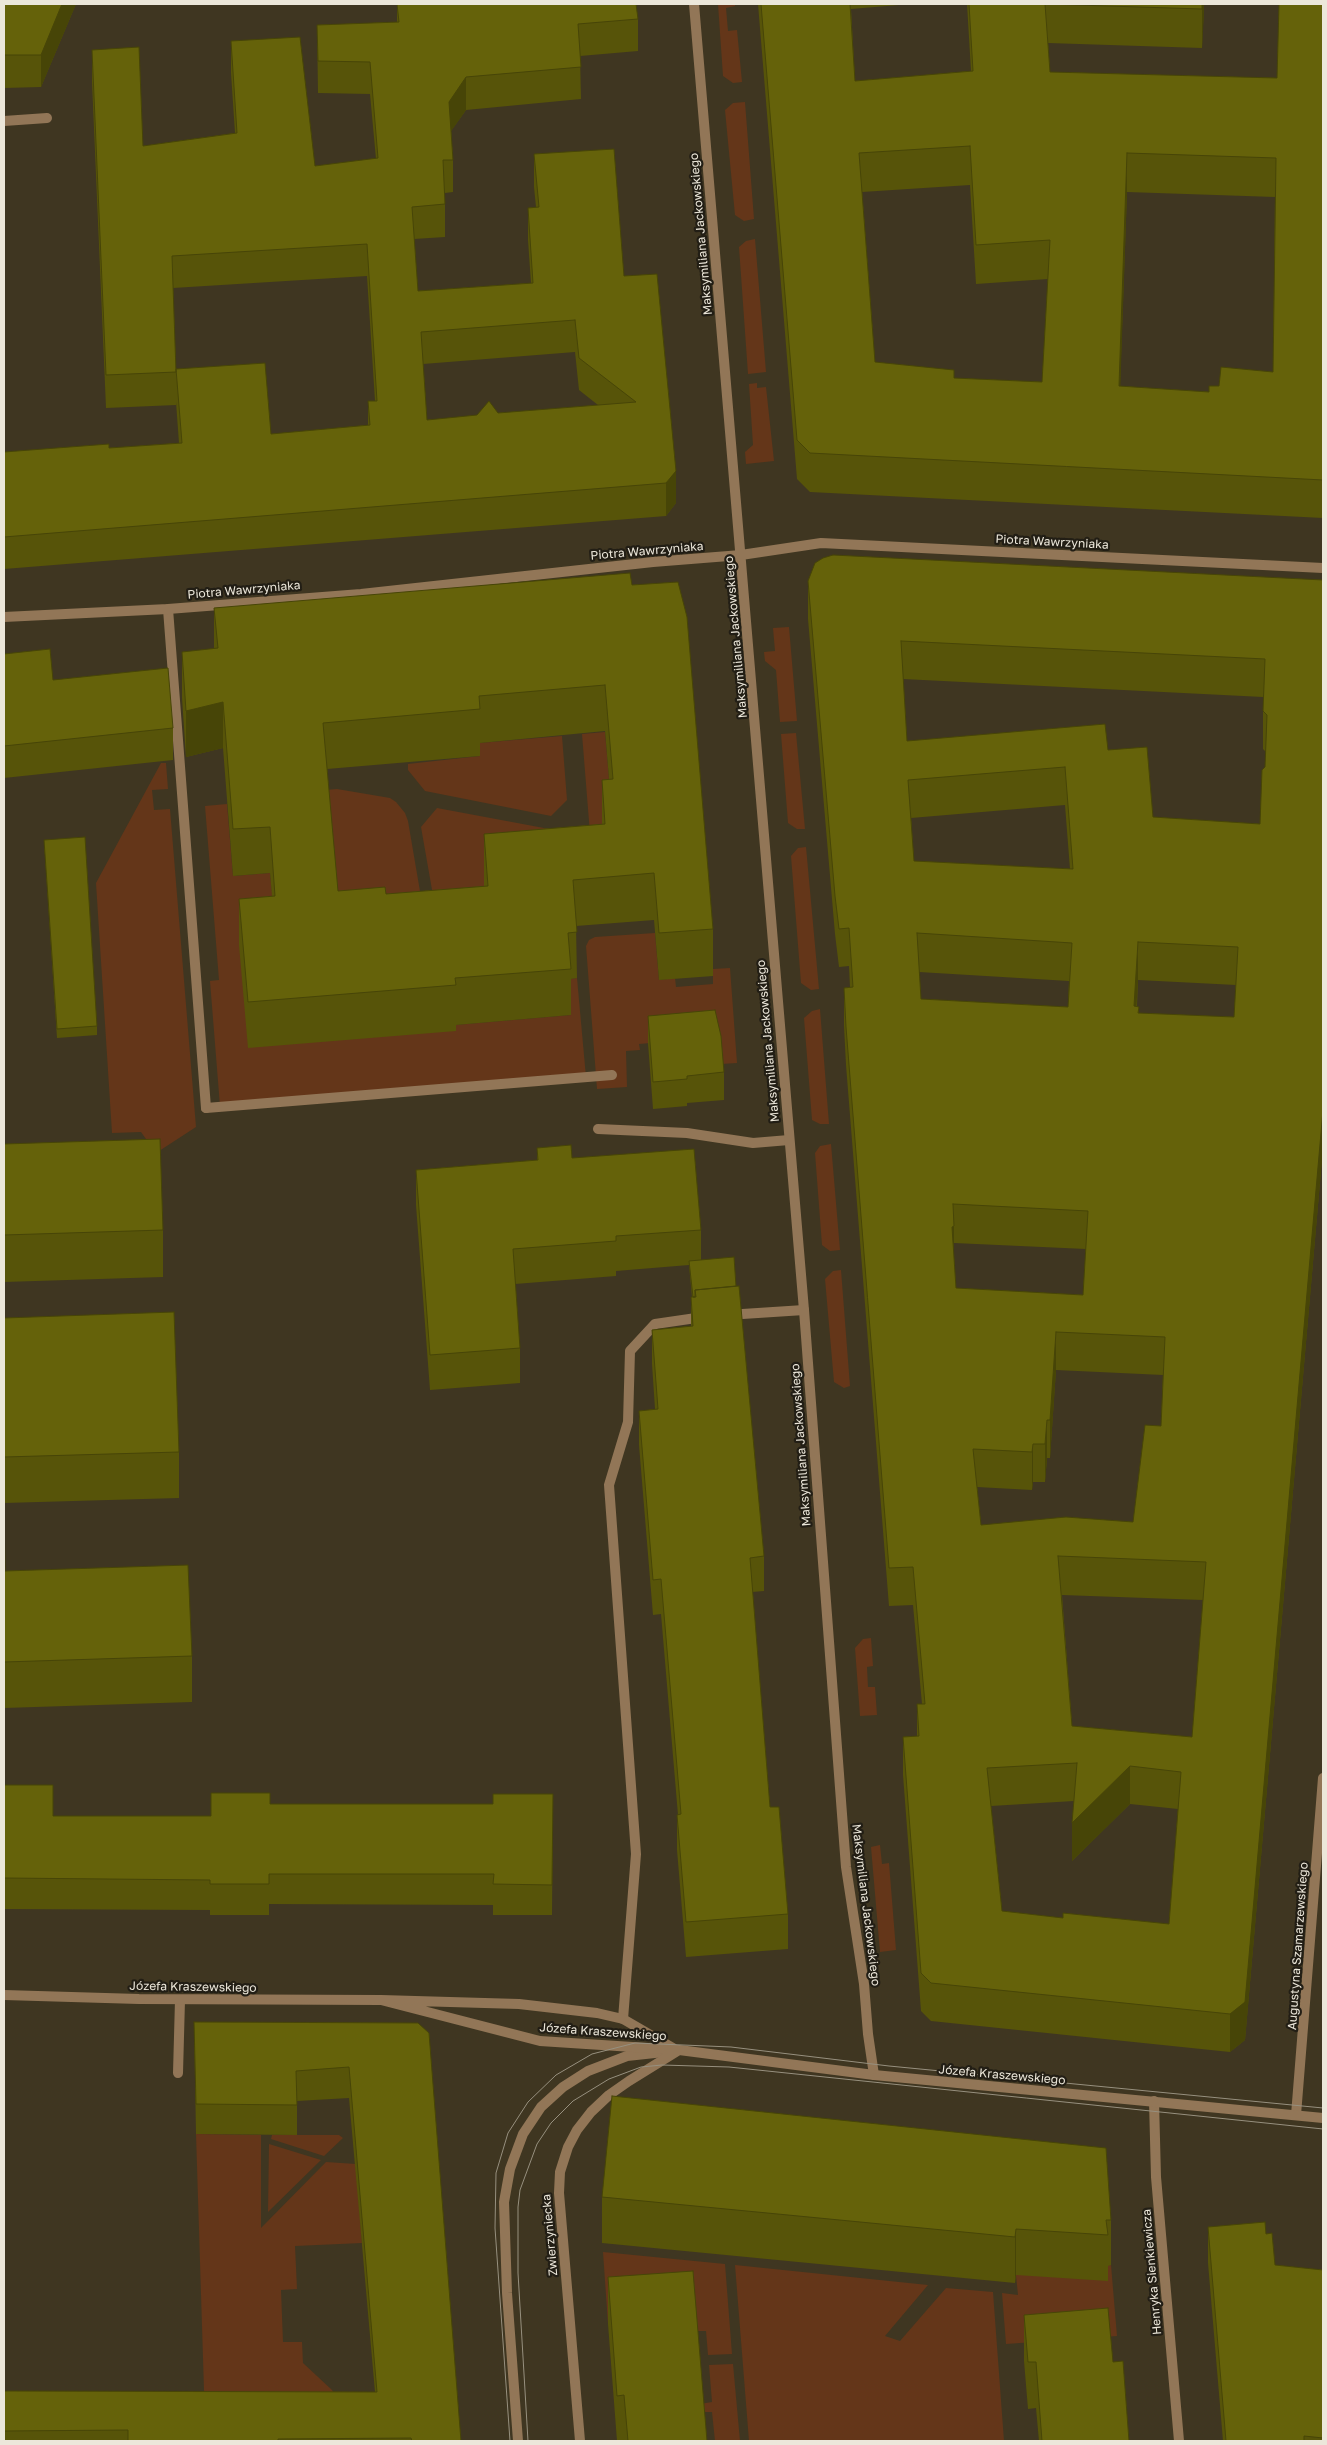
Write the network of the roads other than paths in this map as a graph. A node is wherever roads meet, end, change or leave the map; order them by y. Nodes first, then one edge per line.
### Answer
1 (694, 4) edge
2 (47, 118) dead end
3 (4, 120) edge
4 (741, 555) junction
5 (1323, 568) edge
6 (168, 609) junction
7 (4, 617) edge
8 (612, 1075) dead end
9 (598, 1129) dead end
10 (789, 1140) junction
11 (804, 1310) junction
12 (1323, 1778) edge
13 (4, 1994) edge
14 (180, 2000) junction
15 (382, 2000) junction
16 (623, 2019) junction
17 (679, 2050) junction
18 (178, 2073) dead end
19 (874, 2075) junction
20 (1154, 2101) junction
21 (1296, 2115) junction
22 (1323, 2118) edge
23 (518, 2441) edge
24 (580, 2441) edge
25 (1179, 2441) edge

1 - 4 street, Maksymiliana Jackowskiego
2 - 3 street
4 - 5 street, Piotra Wawrzyniaka
4 - 6 street, Piotra Wawrzyniaka
4 - 10 street, Maksymiliana Jackowskiego
6 - 7 street, Piotra Wawrzyniaka
6 - 8 street
9 - 10 street
10 - 11 street, Maksymiliana Jackowskiego
11 - 16 street
11 - 19 street, Maksymiliana Jackowskiego
12 - 21 street, Augustyna Szamarzewskiego
13 - 14 street, Józefa Kraszewskiego
14 - 15 street, Józefa Kraszewskiego
14 - 18 street
15 - 16 street, Józefa Kraszewskiego
15 - 17 street, Józefa Kraszewskiego
16 - 17 street, Józefa Kraszewskiego
17 - 19 street, Józefa Kraszewskiego
17 - 23 street
17 - 24 street, Zwierzyniecka
19 - 20 street, Józefa Kraszewskiego
20 - 21 street, Józefa Kraszewskiego
20 - 25 street, Henryka Sienkiewicza
21 - 22 street, Józefa Kraszewskiego

